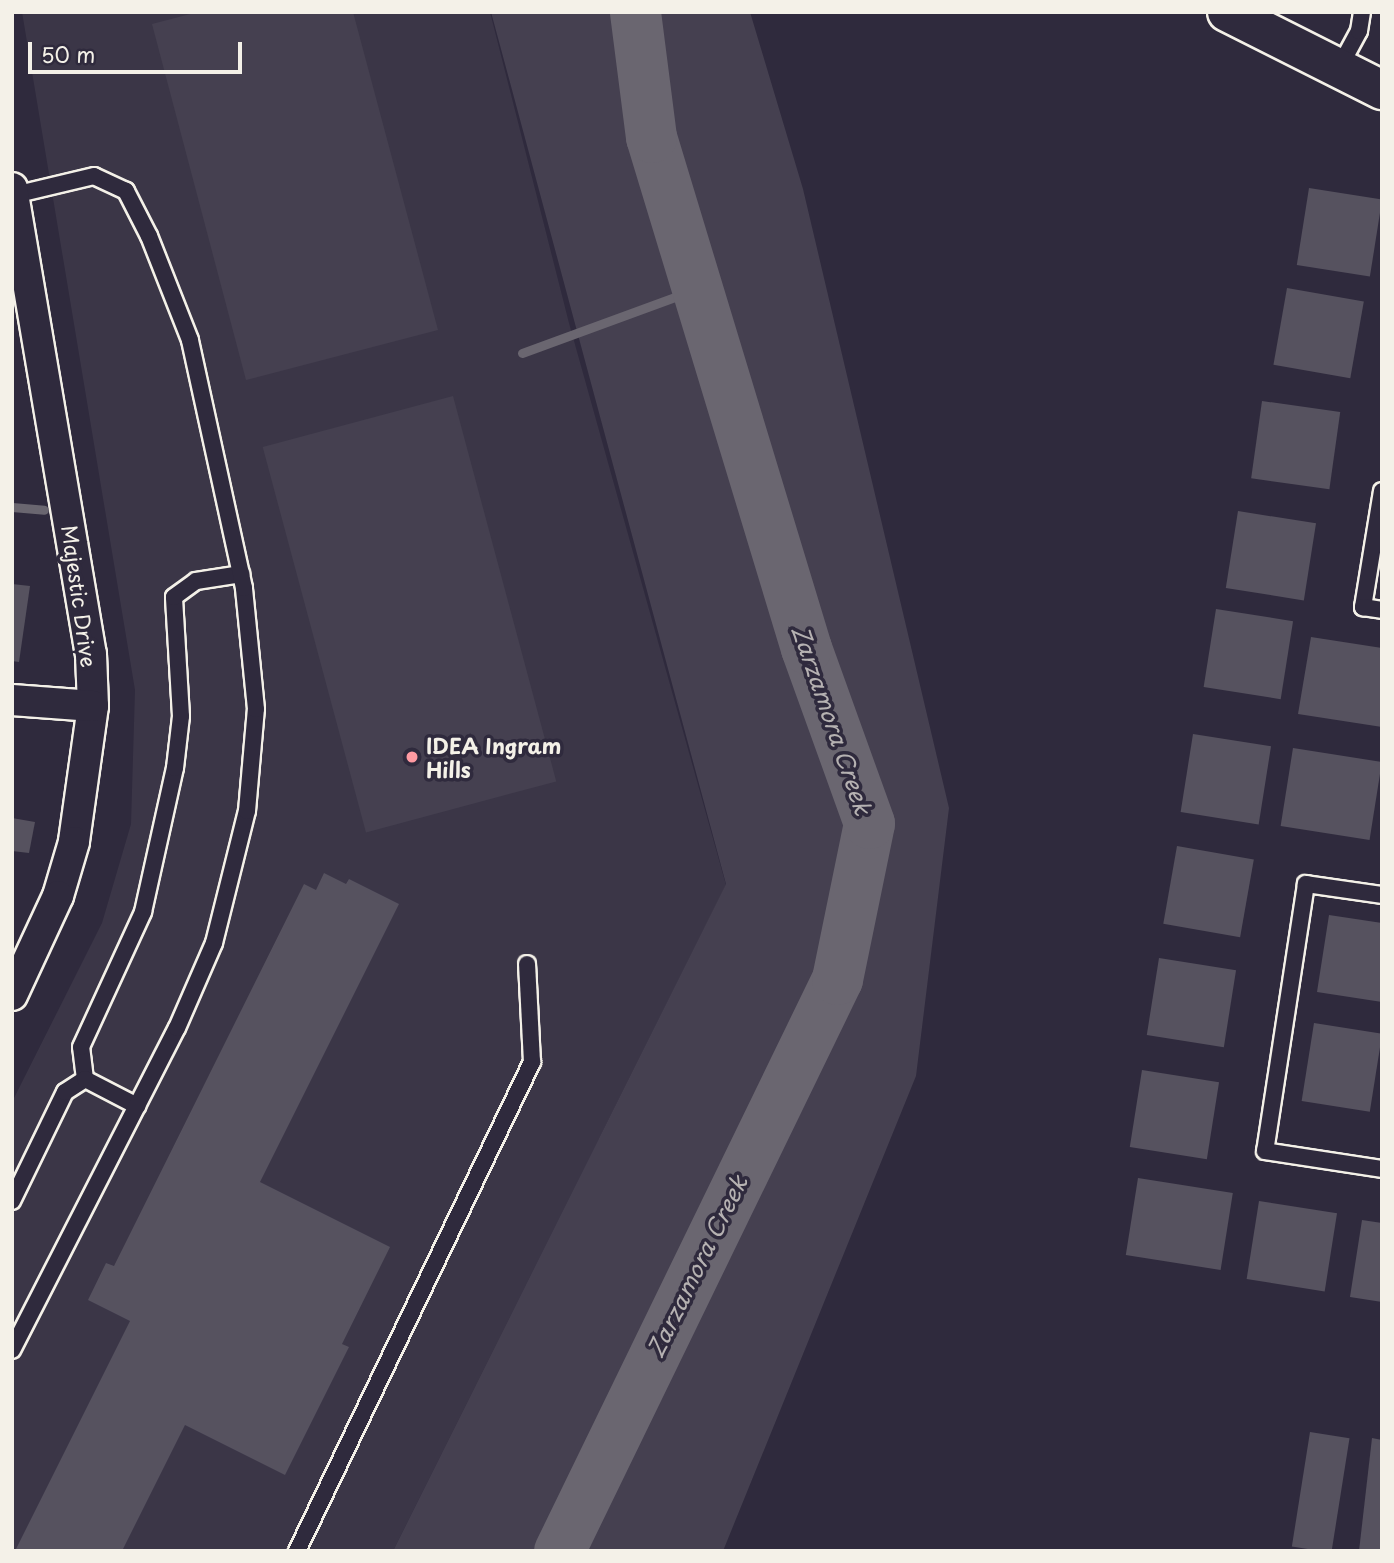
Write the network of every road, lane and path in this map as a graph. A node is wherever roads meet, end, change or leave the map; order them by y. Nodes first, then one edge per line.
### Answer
1 (1227, 12) edge
2 (1362, 12) edge
3 (1339, 68) junction
4 (1382, 90) edge
5 (13, 192) edge
6 (17, 239) edge
7 (1382, 491) edge
8 (240, 574) junction
9 (1382, 610) edge
10 (12, 700) edge
11 (93, 706) junction
12 (1382, 895) edge
13 (527, 964) dead end
14 (12, 995) edge
15 (85, 1079) junction
16 (137, 1107) junction
17 (1382, 1169) edge
18 (12, 1201) edge
19 (12, 1350) edge
20 (297, 1551) edge

1 - 3 street
2 - 3 lane
3 - 4 street
5 - 6 street, Majestic Drive
5 - 8 lane
6 - 11 street, Majestic Drive
7 - 9 lane
8 - 15 lane
8 - 16 lane
10 - 11 street
11 - 14 street, Majestic Drive
12 - 17 lane
13 - 20 lane
15 - 16 lane
15 - 18 lane
16 - 19 lane

